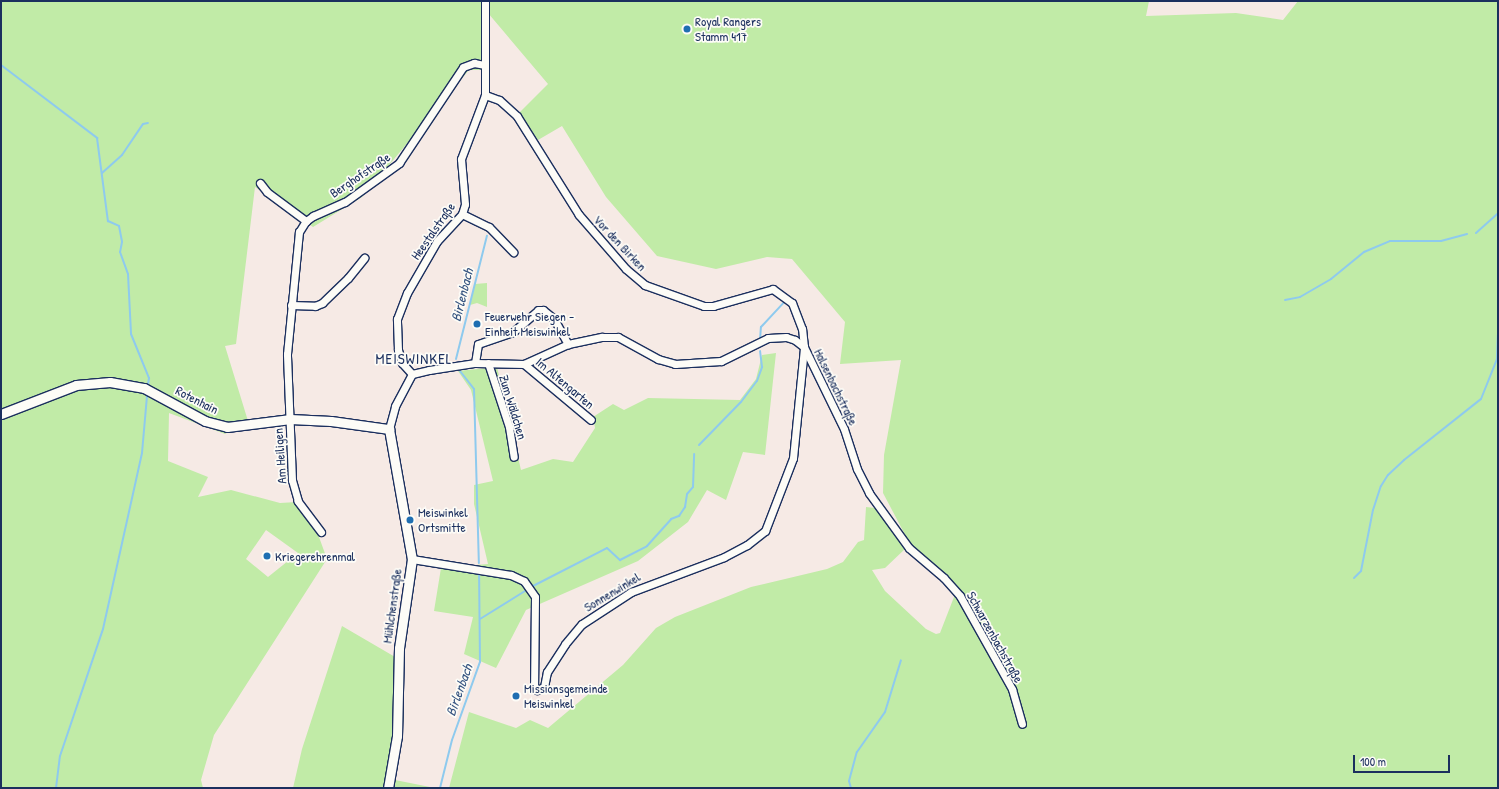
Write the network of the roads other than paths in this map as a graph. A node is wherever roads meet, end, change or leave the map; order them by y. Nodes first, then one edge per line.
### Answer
1 (485, 1) edge
2 (484, 65) junction
3 (485, 95) junction
4 (260, 183) dead end
5 (462, 214) junction
6 (306, 221) junction
7 (513, 252) dead end
8 (364, 258) dead end
9 (292, 305) junction
10 (568, 344) junction
11 (804, 348) junction
12 (475, 363) junction
13 (488, 363) junction
14 (524, 364) junction
15 (412, 374) junction
16 (1, 414) edge
17 (290, 419) junction
18 (591, 420) dead end
19 (389, 429) junction
20 (514, 457) dead end
21 (321, 532) dead end
22 (916, 554) joint
23 (412, 559) junction
24 (1022, 724) dead end
25 (388, 788) edge

1 - 2 street, Heestalstraße
2 - 3 street, Heestalstraße
2 - 6 street, Berghofstraße
3 - 5 street, Heestalstraße
3 - 11 street, Vor den Birken
4 - 6 street
5 - 7 street
5 - 15 street, Heestalstraße
6 - 9 street
8 - 9 street
9 - 17 street
10 - 11 street, Halsenbachstraße
10 - 12 street
10 - 14 street, Halsenbachstraße
11 - 22 street, Halsenbachstraße
11 - 23 street, Sonnenwinkel
12 - 13 street, Halsenbachstraße
12 - 15 street, Halsenbachstraße
13 - 14 street, Halsenbachstraße
13 - 20 street, Zum Wäldchen
14 - 18 street, Im Altengarten
15 - 19 street
16 - 17 street, Rotenhain
17 - 19 street, Rotenhain
17 - 21 street, Am Heiligen
19 - 23 street, Mühlchenstraße
22 - 24 street, Schwarzenbachstraße
23 - 25 street, Mühlchenstraße

